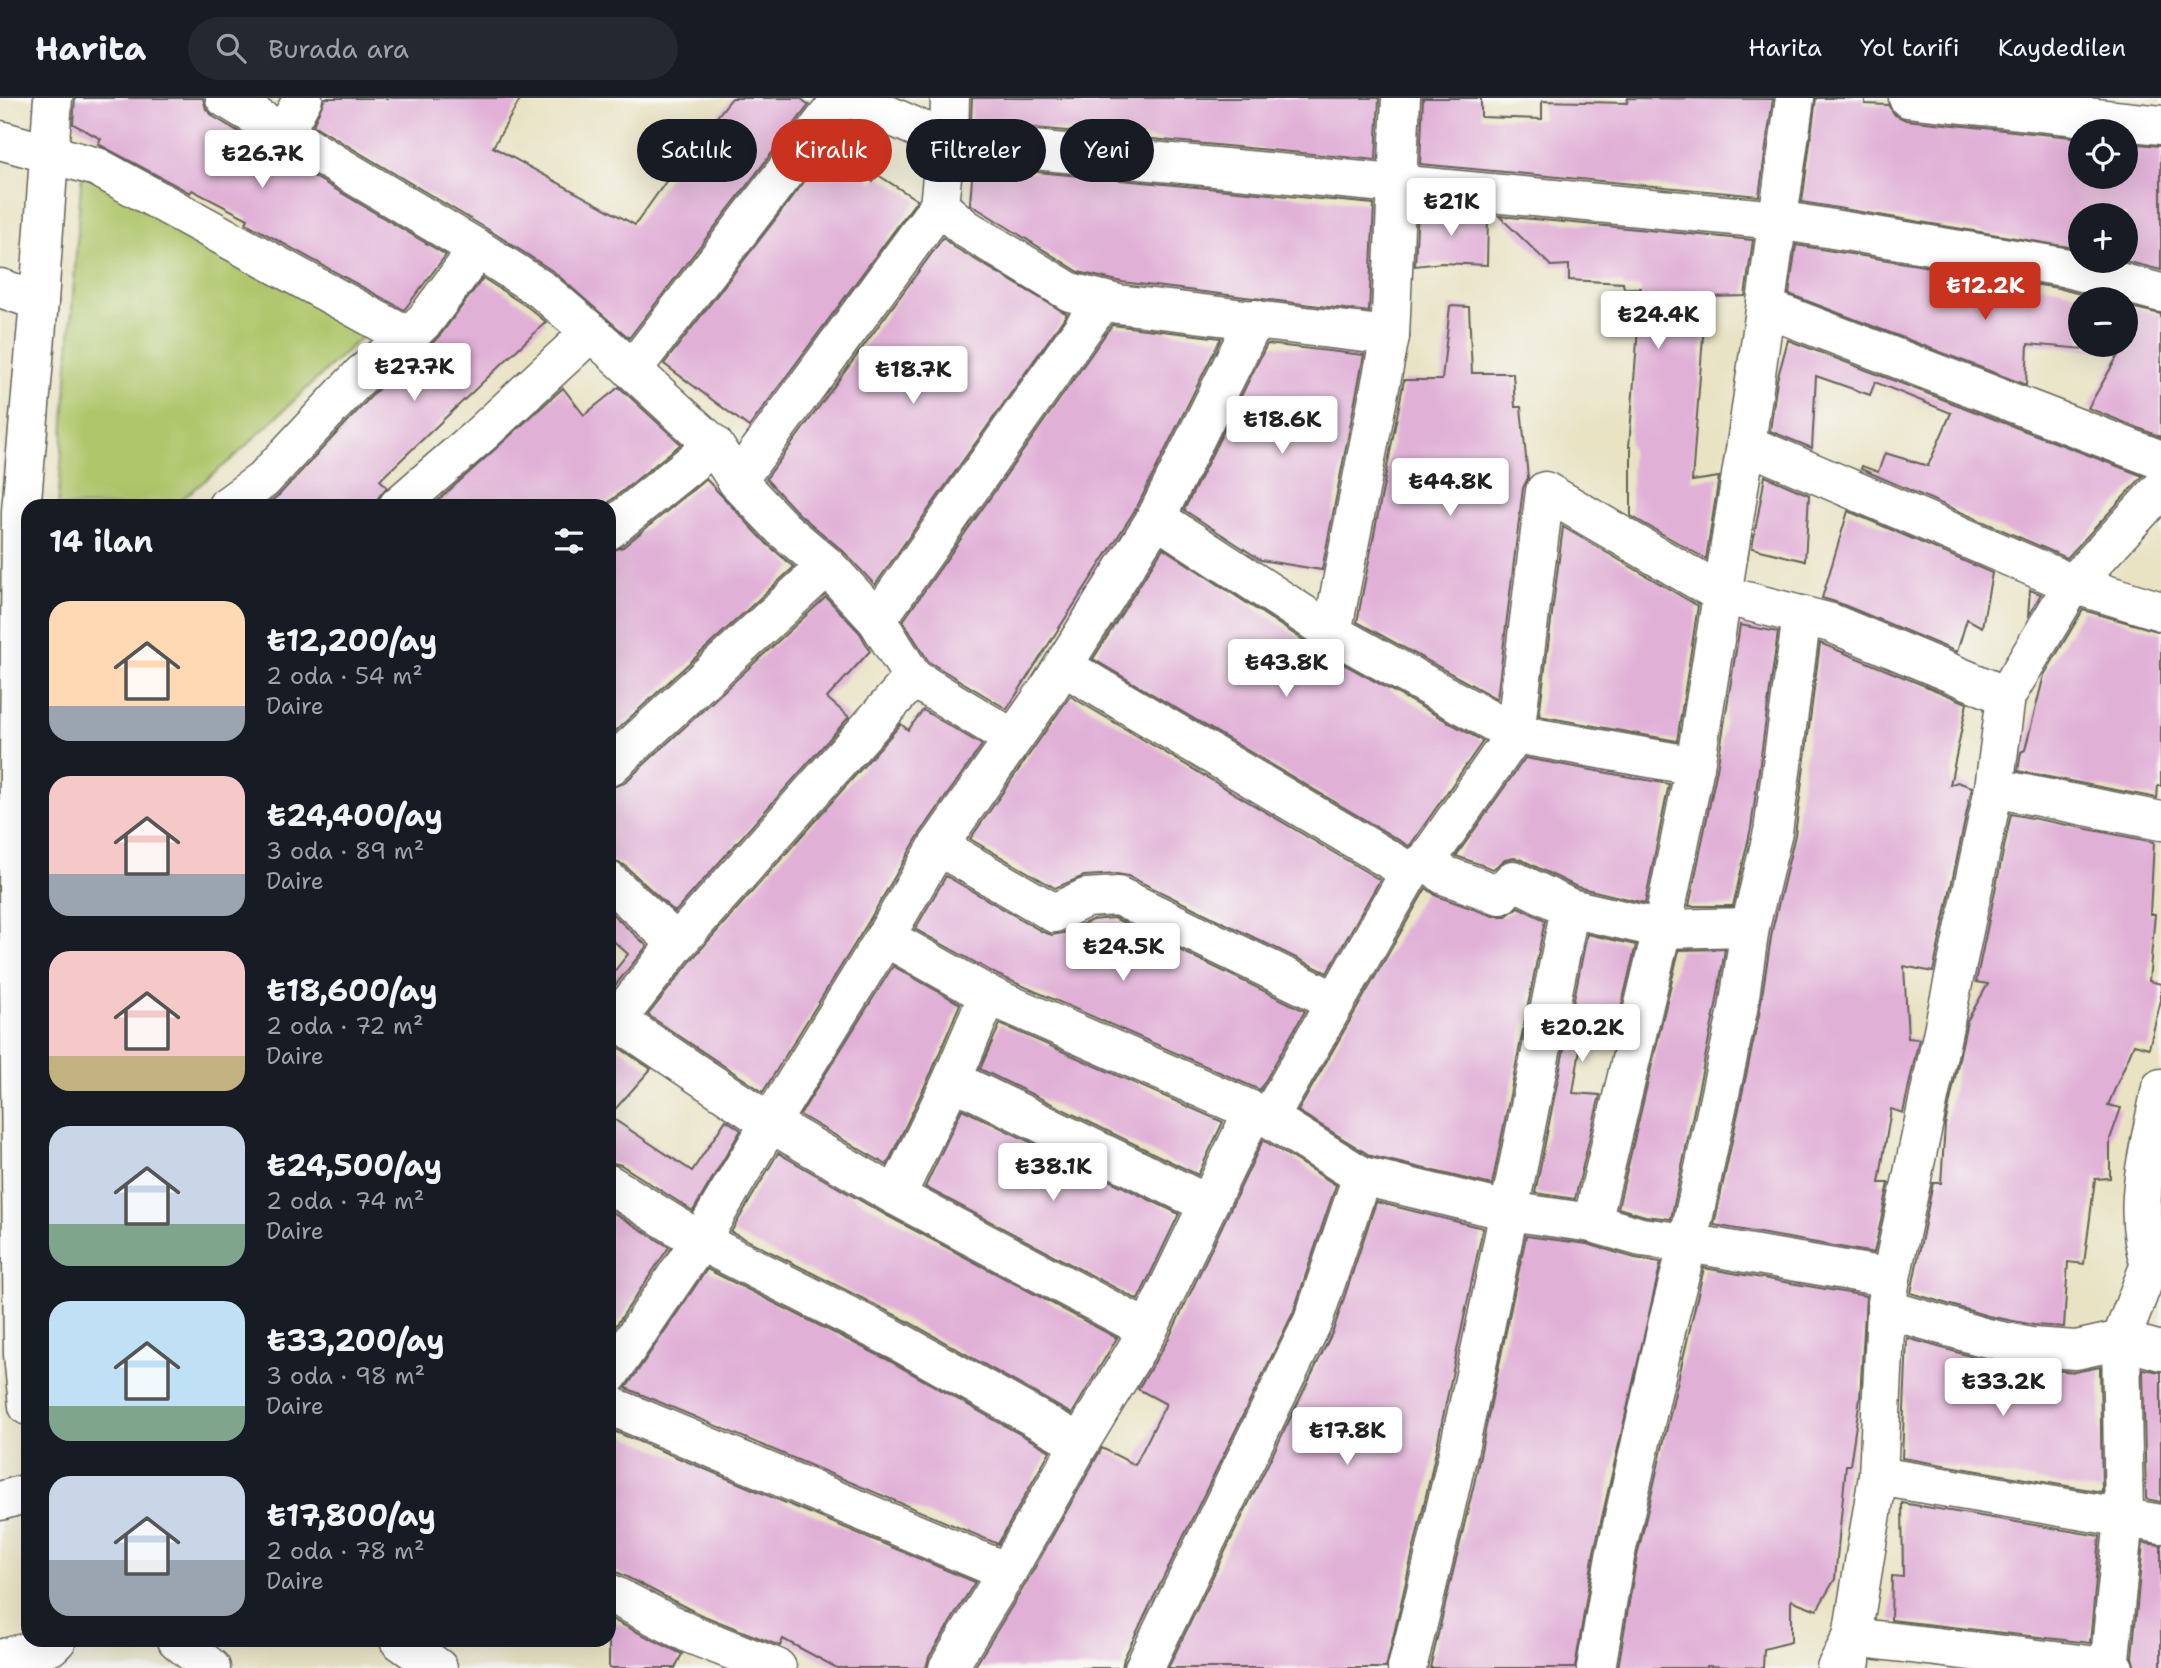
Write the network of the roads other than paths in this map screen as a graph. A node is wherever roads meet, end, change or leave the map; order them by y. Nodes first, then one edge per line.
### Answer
1 (53, 98) edge
2 (225, 98) edge
3 (303, 98) edge
4 (842, 98) edge
5 (850, 98) edge
6 (950, 98) edge
7 (1401, 98) edge
8 (1795, 98) edge
9 (1908, 98) edge
10 (950, 119) edge
11 (906, 123) edge
12 (2161, 125) edge
13 (284, 133) junction
14 (0, 140) edge
15 (1046, 151) edge
16 (50, 155) junction
17 (941, 182) edge
18 (1397, 183) junction
19 (939, 206) junction
20 (1778, 220) junction
21 (478, 248) junction
22 (0, 288) edge
23 (2161, 293) edge
24 (1103, 300) junction
25 (39, 301) junction
26 (1766, 308) junction
27 (1255, 319) junction
28 (591, 332) junction
29 (1390, 336) junction
30 (408, 337) junction
31 (632, 370) junction
32 (1746, 444) junction
33 (714, 445) junction
34 (2161, 460) edge
35 (737, 481) junction
36 (2161, 489) edge
37 (237, 499) edge
38 (406, 499) edge
39 (10, 508) edge
40 (1156, 518) junction
41 (616, 524) edge
42 (827, 566) junction
43 (2073, 584) junction
44 (1723, 595) junction
45 (2161, 611) edge
46 (1802, 615) junction
47 (877, 620) junction
48 (1332, 633) junction
49 (15, 652) edge
50 (1063, 666) junction
51 (914, 678) junction
52 (2006, 696) junction
53 (1515, 734) junction
54 (1012, 738) junction
55 (9, 752) edge
56 (616, 761) edge
57 (1695, 766) junction
58 (1994, 788) junction
59 (21, 797) edge
60 (2161, 821) edge
61 (21, 822) edge
62 (938, 846) junction
63 (1418, 866) junction
64 (616, 887) edge
65 (1570, 908) junction
66 (1750, 926) junction
67 (9, 927) edge
68 (1662, 929) junction
69 (885, 937) junction
70 (677, 943) junction
71 (21, 973) edge
72 (988, 995) junction
73 (1335, 1001) junction
74 (616, 1013) edge
75 (21, 1017) edge
76 (616, 1021) edge
77 (953, 1080) junction
78 (2161, 1088) edge
79 (1261, 1114) junction
80 (770, 1123) junction
81 (10, 1140) edge
82 (1362, 1176) junction
83 (21, 1177) edge
84 (616, 1188) edge
85 (896, 1196) junction
86 (1208, 1203) junction
87 (1508, 1211) junction
88 (1592, 1223) junction
89 (21, 1228) edge
90 (700, 1241) junction
91 (1688, 1243) junction
92 (2155, 1250) edge
93 (1888, 1293) junction
94 (11, 1320) edge
95 (1148, 1330) junction
96 (2120, 1340) junction
97 (21, 1348) edge
98 (2161, 1351) edge
99 (616, 1365) edge
100 (616, 1408) edge
101 (1080, 1443) junction
102 (1878, 1476) junction
103 (21, 1495) edge
104 (0, 1501) edge
105 (2124, 1518) junction
106 (2161, 1524) edge
107 (1007, 1572) junction
108 (616, 1597) edge
109 (186, 1647) edge
110 (409, 1647) edge
111 (449, 1647) edge
112 (53, 1648) edge
113 (1846, 1658) edge
114 (0, 1659) edge
115 (211, 1668) edge
116 (438, 1668) edge
117 (777, 1668) edge
118 (948, 1668) edge
119 (1144, 1668) edge
120 (1407, 1668) edge
121 (1596, 1668) edge
122 (2111, 1668) edge

1 - 16 street
2 - 13 street
3 - 13 street
4 - 31 street
5 - 11 street
6 - 10 street
7 - 18 street
8 - 20 street
9 - 12 street
13 - 21 street
14 - 16 street
15 - 18 street
16 - 25 street
16 - 30 street
17 - 19 street
18 - 20 street
18 - 29 street
19 - 24 street
19 - 35 street
20 - 23 street
20 - 26 street
21 - 28 street
21 - 30 street
22 - 25 street
24 - 27 street
24 - 47 street
25 - 39 street
26 - 32 street
26 - 34 street
27 - 29 street
27 - 40 street
28 - 31 street
28 - 38 street
29 - 48 street
30 - 37 street
31 - 33 street
32 - 43 street
32 - 44 street
33 - 35 street
33 - 41 street
35 - 42 street
36 - 43 street
39 - 49 street
40 - 48 street
40 - 50 street
42 - 47 street
42 - 56 street
43 - 45 street
43 - 52 street
44 - 46 street
44 - 53 street
44 - 57 street
46 - 52 street
46 - 66 street
47 - 51 street
48 - 53 street
49 - 55 street
50 - 54 street
50 - 63 street
51 - 54 street
51 - 70 street
52 - 58 street
53 - 57 street
53 - 63 street
54 - 62 street
55 - 59 street
57 - 68 street
58 - 60 street
58 - 93 street
61 - 67 street
62 - 69 street
62 - 73 street
63 - 65 street
63 - 73 street
64 - 70 street
65 - 68 street
65 - 87 street
66 - 68 street
66 - 91 street
67 - 71 street
68 - 88 street
69 - 72 street
69 - 80 street
70 - 74 street
72 - 77 street
72 - 79 street
73 - 79 street
75 - 81 street
76 - 80 street
77 - 85 street
77 - 86 street
78 - 92 street
79 - 82 street
79 - 86 street
80 - 85 street
80 - 90 street
81 - 83 street
82 - 87 street
82 - 119 street
84 - 90 street
85 - 95 street
86 - 95 street
87 - 88 street
87 - 120 street
88 - 91 street
89 - 94 street
90 - 99 street
90 - 101 street
91 - 93 street
91 - 121 street
92 - 96 street
93 - 96 street
93 - 102 street
94 - 97 street
95 - 101 street
96 - 98 street
96 - 105 street
100 - 107 street
101 - 107 street
102 - 105 street
102 - 113 street
103 - 104 street
105 - 106 street
105 - 122 street
107 - 118 street
108 - 117 street
109 - 115 street
110 - 116 street
111 - 116 street
112 - 114 street
113 - 122 street

